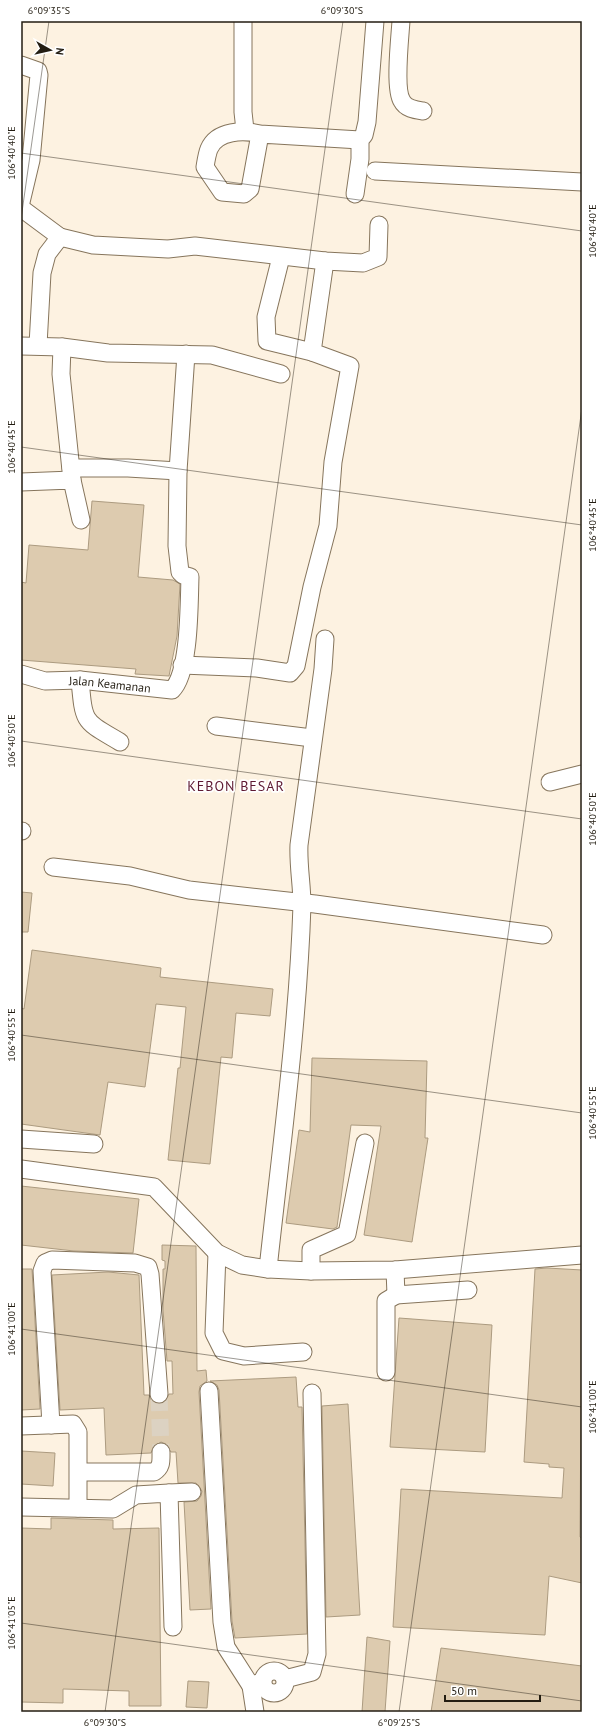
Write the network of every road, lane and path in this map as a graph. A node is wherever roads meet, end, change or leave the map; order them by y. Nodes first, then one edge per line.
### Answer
1 (243, 21) edge
2 (375, 21) edge
3 (400, 21) edge
4 (21, 65) edge
5 (423, 111) dead end
6 (360, 140) junction
7 (375, 171) dead end
8 (582, 182) edge
9 (355, 194) dead end
10 (21, 202) edge
11 (21, 208) edge
12 (379, 225) dead end
13 (60, 237) junction
14 (281, 257) junction
15 (325, 261) junction
16 (29, 345) edge
17 (62, 347) junction
18 (312, 352) junction
19 (186, 354) junction
20 (281, 374) dead end
21 (178, 472) junction
22 (72, 474) junction
23 (21, 482) edge
24 (81, 520) dead end
25 (325, 639) dead end
26 (182, 664) junction
27 (21, 674) edge
28 (80, 680) junction
29 (216, 726) dead end
30 (312, 738) junction
31 (120, 742) dead end
32 (582, 774) edge
33 (550, 782) dead end
34 (53, 867) dead end
35 (302, 904) junction
36 (543, 935) dead end
37 (21, 1139) edge
38 (365, 1143) dead end
39 (94, 1144) dead end
40 (21, 1169) edge
41 (217, 1253) junction
42 (582, 1255) edge
43 (268, 1269) junction
44 (395, 1270) junction
45 (311, 1271) junction
46 (468, 1290) dead end
47 (396, 1295) junction
48 (303, 1352) dead end
49 (386, 1372) dead end
50 (209, 1391) dead end
51 (312, 1393) dead end
52 (159, 1394) tunnel mouth
53 (51, 1425) junction
54 (21, 1426) edge
55 (161, 1452) tunnel mouth
56 (79, 1472) junction
57 (192, 1492) dead end
58 (168, 1493) junction
59 (21, 1507) edge
60 (78, 1508) junction
61 (174, 1627) dead end
62 (257, 1684) junction
63 (255, 1712) edge

1 - 6 street
2 - 6 street
3 - 5 street
4 - 10 street
6 - 9 street
7 - 8 street
11 - 13 street
12 - 15 street
13 - 14 street
13 - 16 street
14 - 15 street
14 - 18 street
15 - 18 street
16 - 17 street
17 - 19 street
17 - 22 street
18 - 26 street
19 - 20 street
19 - 21 street
21 - 22 street
21 - 26 street
22 - 23 street
22 - 24 street
25 - 30 street
26 - 28 street, Jalan Keamanan
27 - 28 street, Jalan Keamanan
28 - 31 street
29 - 30 street
30 - 35 street
32 - 33 street
34 - 35 street
35 - 36 street
35 - 43 street
37 - 39 street
38 - 45 street
40 - 41 street
41 - 43 street
41 - 48 street
42 - 44 street
43 - 45 street
44 - 45 street
44 - 47 street
46 - 47 street
47 - 49 street
50 - 62 street
51 - 62 street
52 - 53 street
53 - 54 street
53 - 56 street
55 - 56 street
56 - 60 street
57 - 58 street
58 - 60 street
58 - 61 street
59 - 60 street
62 - 63 street

